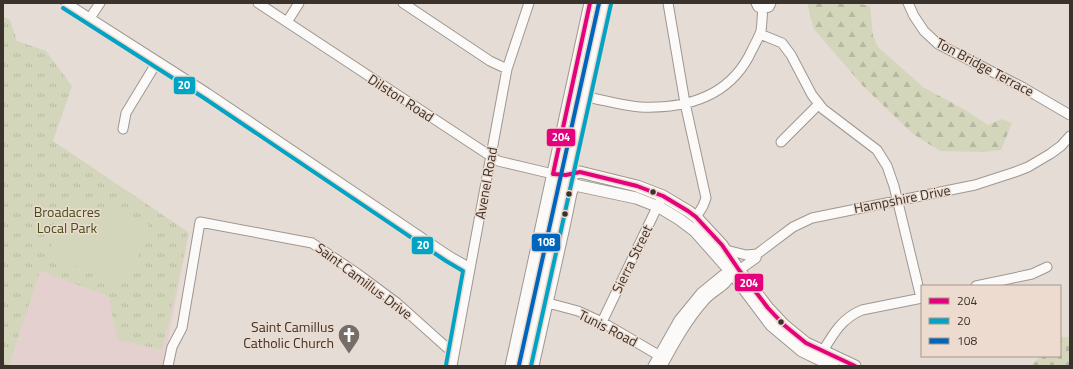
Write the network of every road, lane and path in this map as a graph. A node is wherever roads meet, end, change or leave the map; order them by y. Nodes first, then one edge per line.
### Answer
1 (66, 3) edge
2 (100, 3) edge
3 (258, 3) edge
4 (299, 3) edge
5 (403, 3) edge
6 (528, 3) edge
7 (590, 3) edge
8 (604, 3) edge
9 (668, 3) edge
10 (771, 3) edge
11 (759, 6) edge
12 (909, 6) edge
13 (90, 18) junction
14 (288, 22) junction
15 (760, 34) junction
16 (157, 62) junction
17 (507, 69) junction
18 (592, 98) dead end
19 (685, 103) junction
20 (819, 104) junction
21 (1070, 115) edge
22 (123, 129) dead end
23 (1070, 136) edge
24 (781, 142) dead end
25 (490, 156) junction
26 (553, 174) junction
27 (566, 176) junction
28 (575, 185) junction
29 (663, 196) junction
30 (898, 201) junction
31 (658, 206) junction
32 (696, 217) junction
33 (726, 250) junction
34 (757, 254) junction
35 (1047, 267) dead end
36 (470, 268) junction
37 (735, 271) junction
38 (981, 285) edge
39 (921, 298) edge
40 (548, 303) junction
41 (602, 322) junction
42 (823, 352) junction
43 (454, 354) junction
44 (662, 360) edge
45 (168, 366) edge
46 (452, 366) edge
47 (511, 366) edge
48 (525, 366) edge
49 (534, 366) edge
50 (653, 366) edge
51 (833, 366) edge
52 (855, 366) edge

1 - 13 street
2 - 13 street
3 - 14 street, Dilston Road
4 - 14 street
5 - 17 street
6 - 17 street, Avenel Road
7 - 26 main road
8 - 27 main road
9 - 19 street
10 - 11 street
11 - 15 street
12 - 21 street, Ton Bridge Terrace
13 - 16 street
14 - 25 street, Dilston Road
15 - 19 street
15 - 20 street
16 - 22 street
16 - 36 street
17 - 25 street, Avenel Road
18 - 19 street
19 - 32 street
20 - 24 street
20 - 30 street
23 - 30 street, Hampshire Drive
25 - 26 street, Dilston Road
25 - 36 street, Avenel Road
26 - 27 main road
26 - 47 main road
27 - 28 main road
27 - 29 main road
27 - 48 main road
28 - 31 main road
28 - 40 street
29 - 31 street, Sierra Street
29 - 32 main road
30 - 34 street, Hampshire Drive
30 - 39 street
31 - 37 main road
31 - 41 street, Sierra Street
32 - 33 main road
33 - 34 street
33 - 37 main road
34 - 37 street, Hampshire Drive
35 - 38 street
36 - 43 street, Avenel Road
37 - 42 main road
37 - 44 street, Hampshire Drive
37 - 51 main road
39 - 42 street
40 - 41 street, Tunis Road
40 - 49 street
41 - 44 street, Tunis Road
42 - 52 main road
43 - 45 street, Saint Camillus Drive
43 - 46 street, Avenel Road
44 - 50 street, Hampshire Drive

